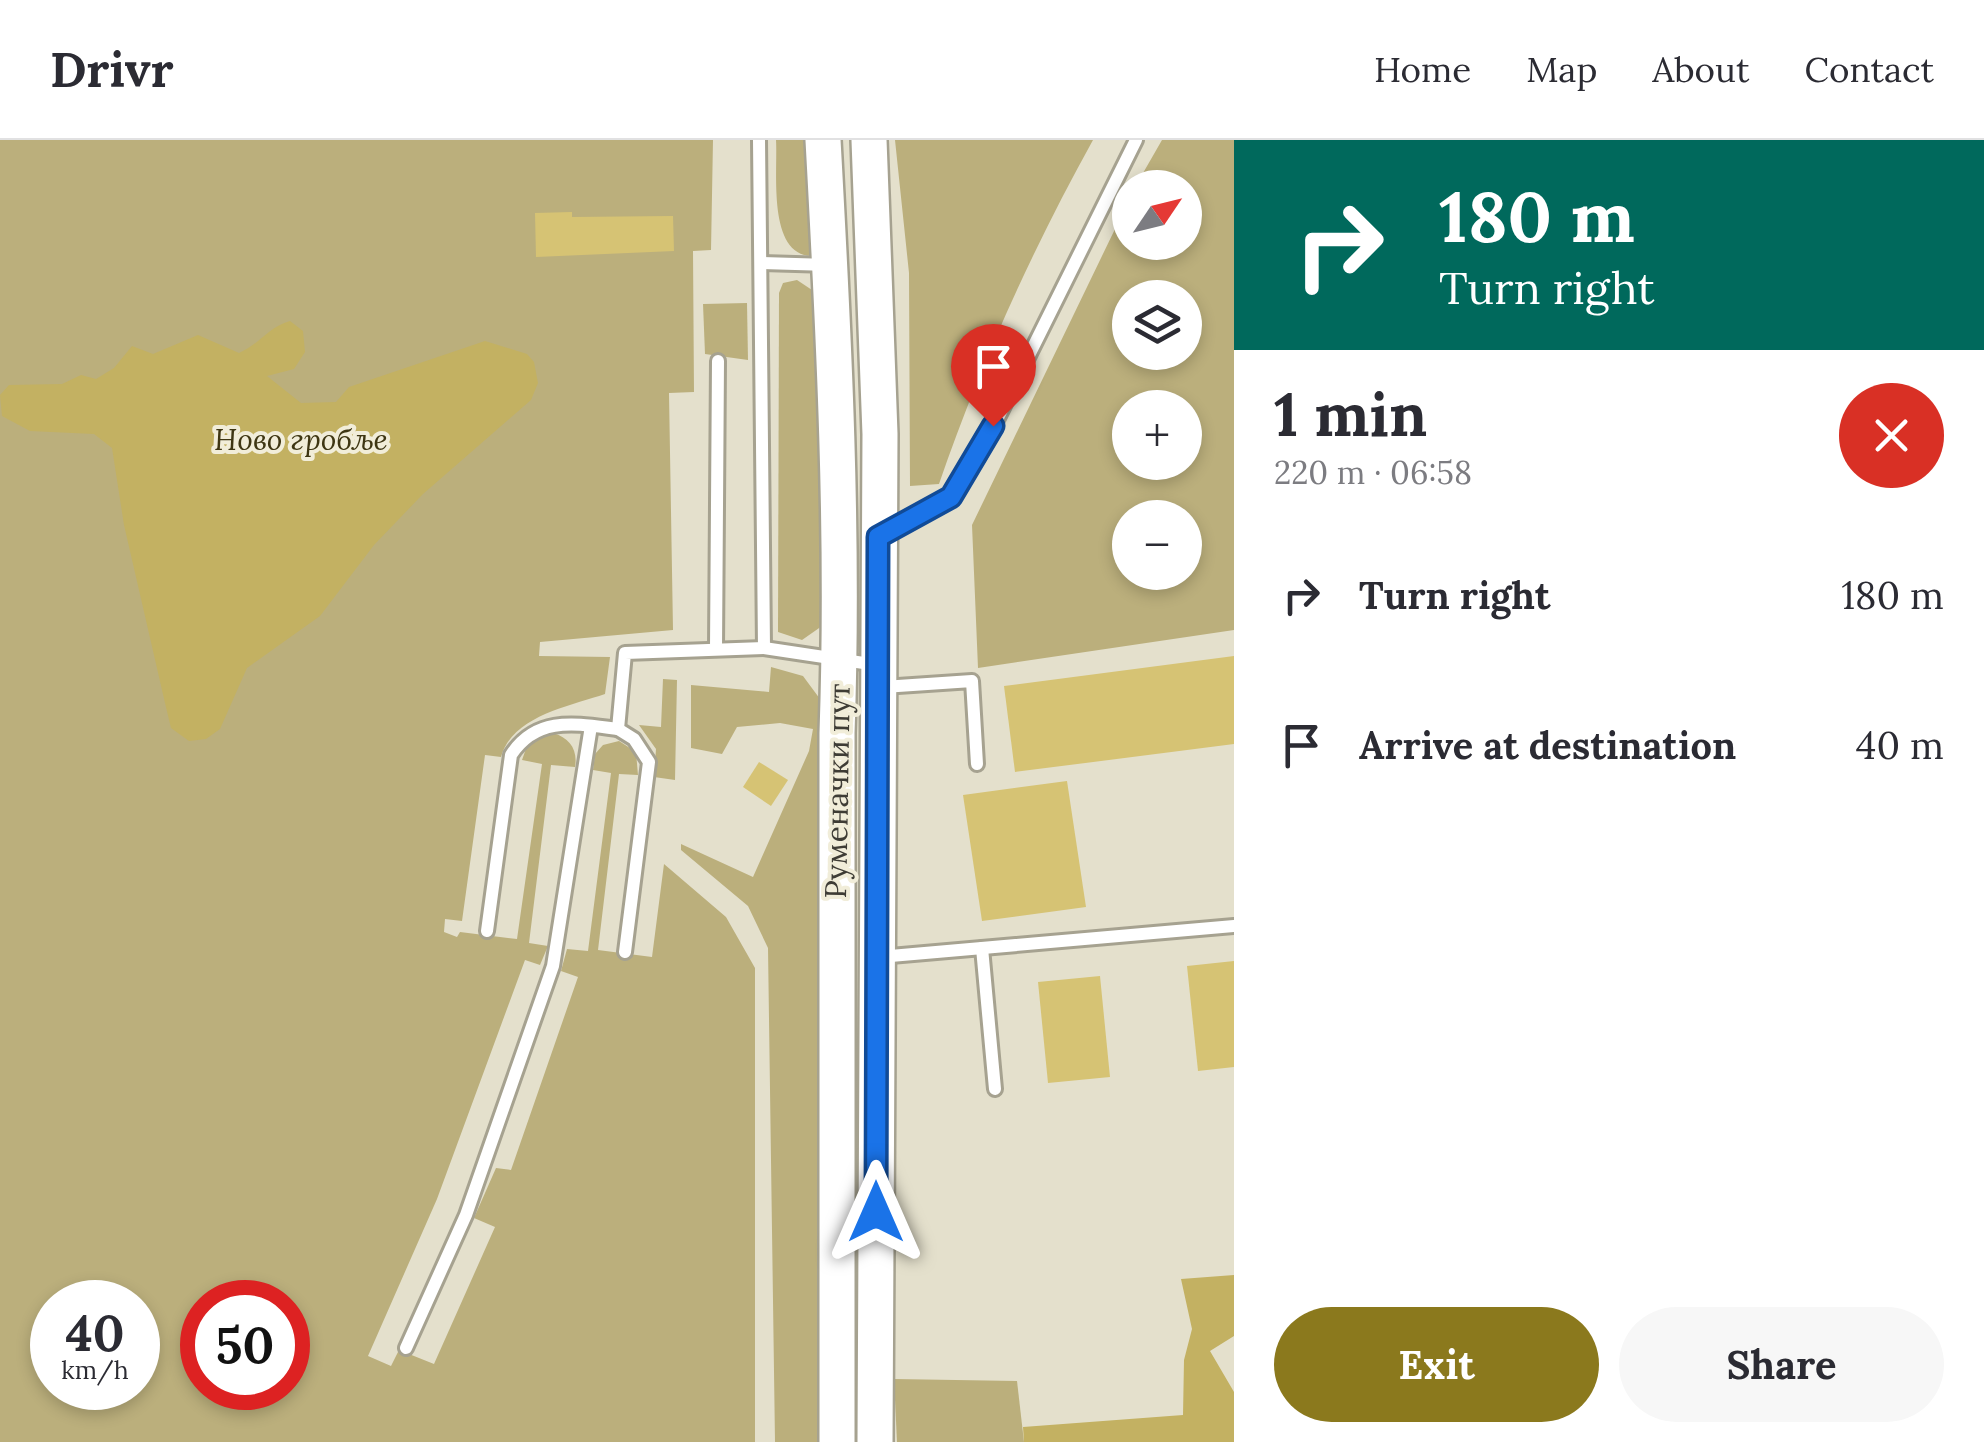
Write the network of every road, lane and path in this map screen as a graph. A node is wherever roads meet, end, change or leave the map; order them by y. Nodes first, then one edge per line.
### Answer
1 (760, 140) edge
2 (823, 140) edge
3 (868, 140) edge
4 (1136, 140) edge
5 (762, 263) junction
6 (832, 265) junction
7 (718, 361) dead end
8 (878, 537) junction
9 (764, 648) junction
10 (716, 650) junction
11 (840, 661) junction
12 (877, 676) junction
13 (591, 726) junction
14 (618, 729) junction
15 (977, 764) dead end
16 (1234, 926) edge
17 (487, 931) dead end
18 (982, 948) junction
19 (625, 952) dead end
20 (877, 957) junction
21 (995, 1089) dead end
22 (406, 1348) dead end
23 (837, 1442) edge
24 (875, 1442) edge

1 - 5 lane
2 - 6 main road, Руменачки пут
3 - 8 main road, Руменачки пут
4 - 8 lane
5 - 6 lane
5 - 9 lane
6 - 11 main road, Руменачки пут
7 - 10 lane
8 - 12 main road, Руменачки пут
9 - 10 lane
9 - 11 lane
10 - 14 lane
11 - 12 lane
11 - 23 main road, Руменачки пут
12 - 15 lane
12 - 20 main road, Руменачки пут
13 - 14 lane
13 - 17 lane
13 - 22 lane
14 - 19 lane
16 - 18 lane
18 - 20 lane
18 - 21 lane
20 - 24 main road, Руменачки пут

